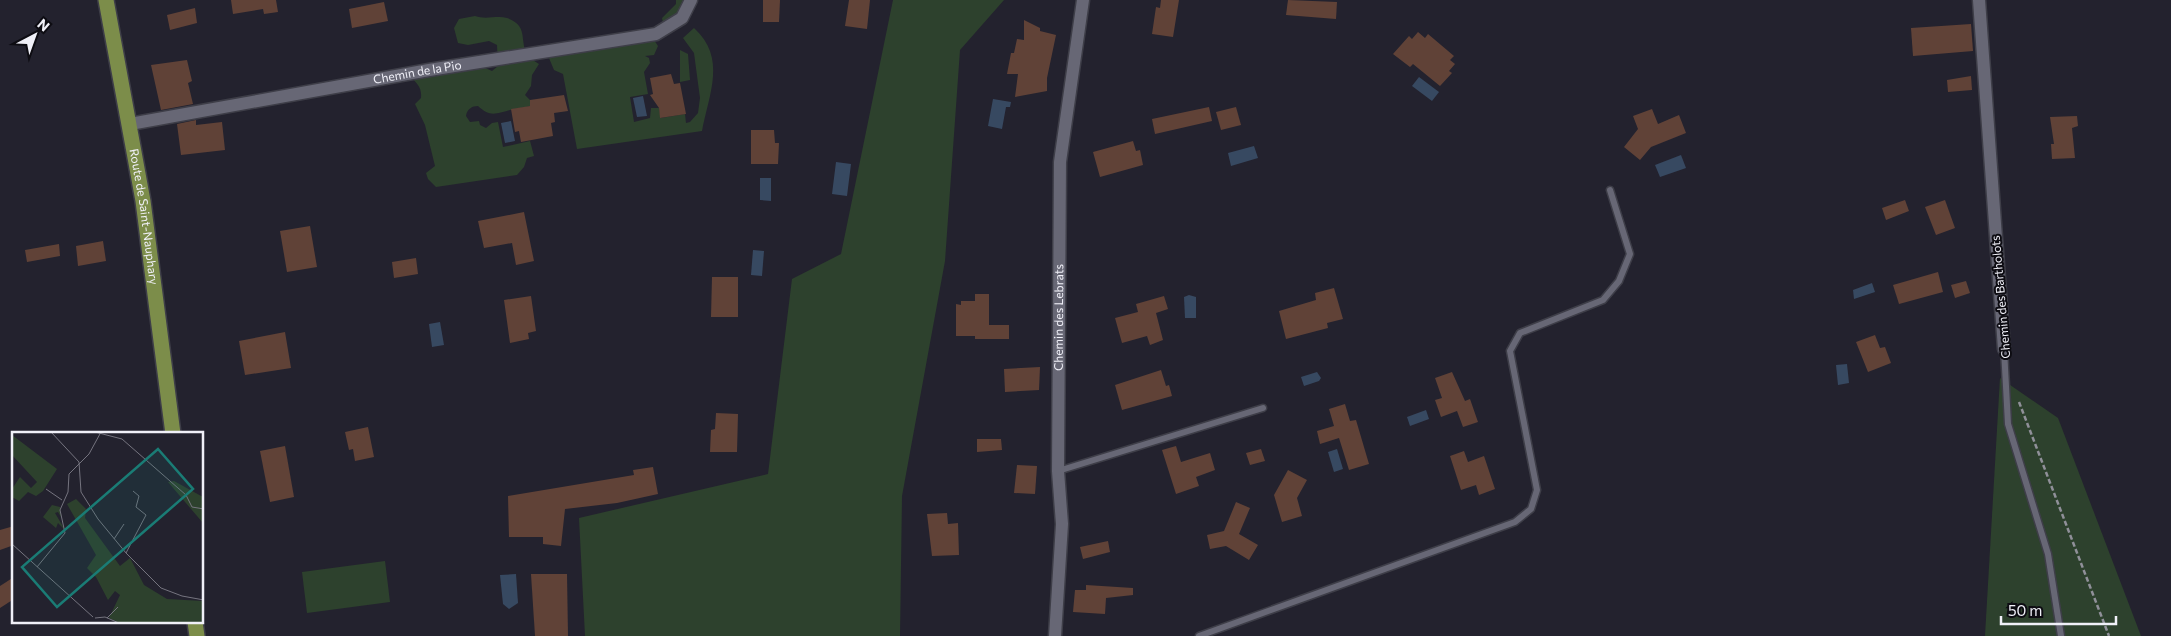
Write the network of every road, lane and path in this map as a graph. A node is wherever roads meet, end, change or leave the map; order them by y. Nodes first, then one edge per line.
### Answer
1 (106, 0) edge
2 (691, 0) edge
3 (1083, 0) edge
4 (1979, 0) edge
5 (130, 124) junction
6 (1610, 190) dead end
7 (2004, 349) joint
8 (2016, 396) dead end
9 (1263, 408) dead end
10 (173, 432) edge
11 (1058, 471) junction
12 (1055, 636) edge
13 (1199, 636) edge
14 (2061, 636) edge
15 (2109, 636) edge

1 - 5 main road, Route de Saint-Nauphary
2 - 5 street, Chemin de la Pio
3 - 11 street, Chemin des Lebrats
4 - 7 street, Chemin des Bartholots
5 - 10 main road, Route de Saint-Nauphary
6 - 13 lane
7 - 14 lane
8 - 15 path
9 - 11 lane
11 - 12 street, Chemin des Lebrats

